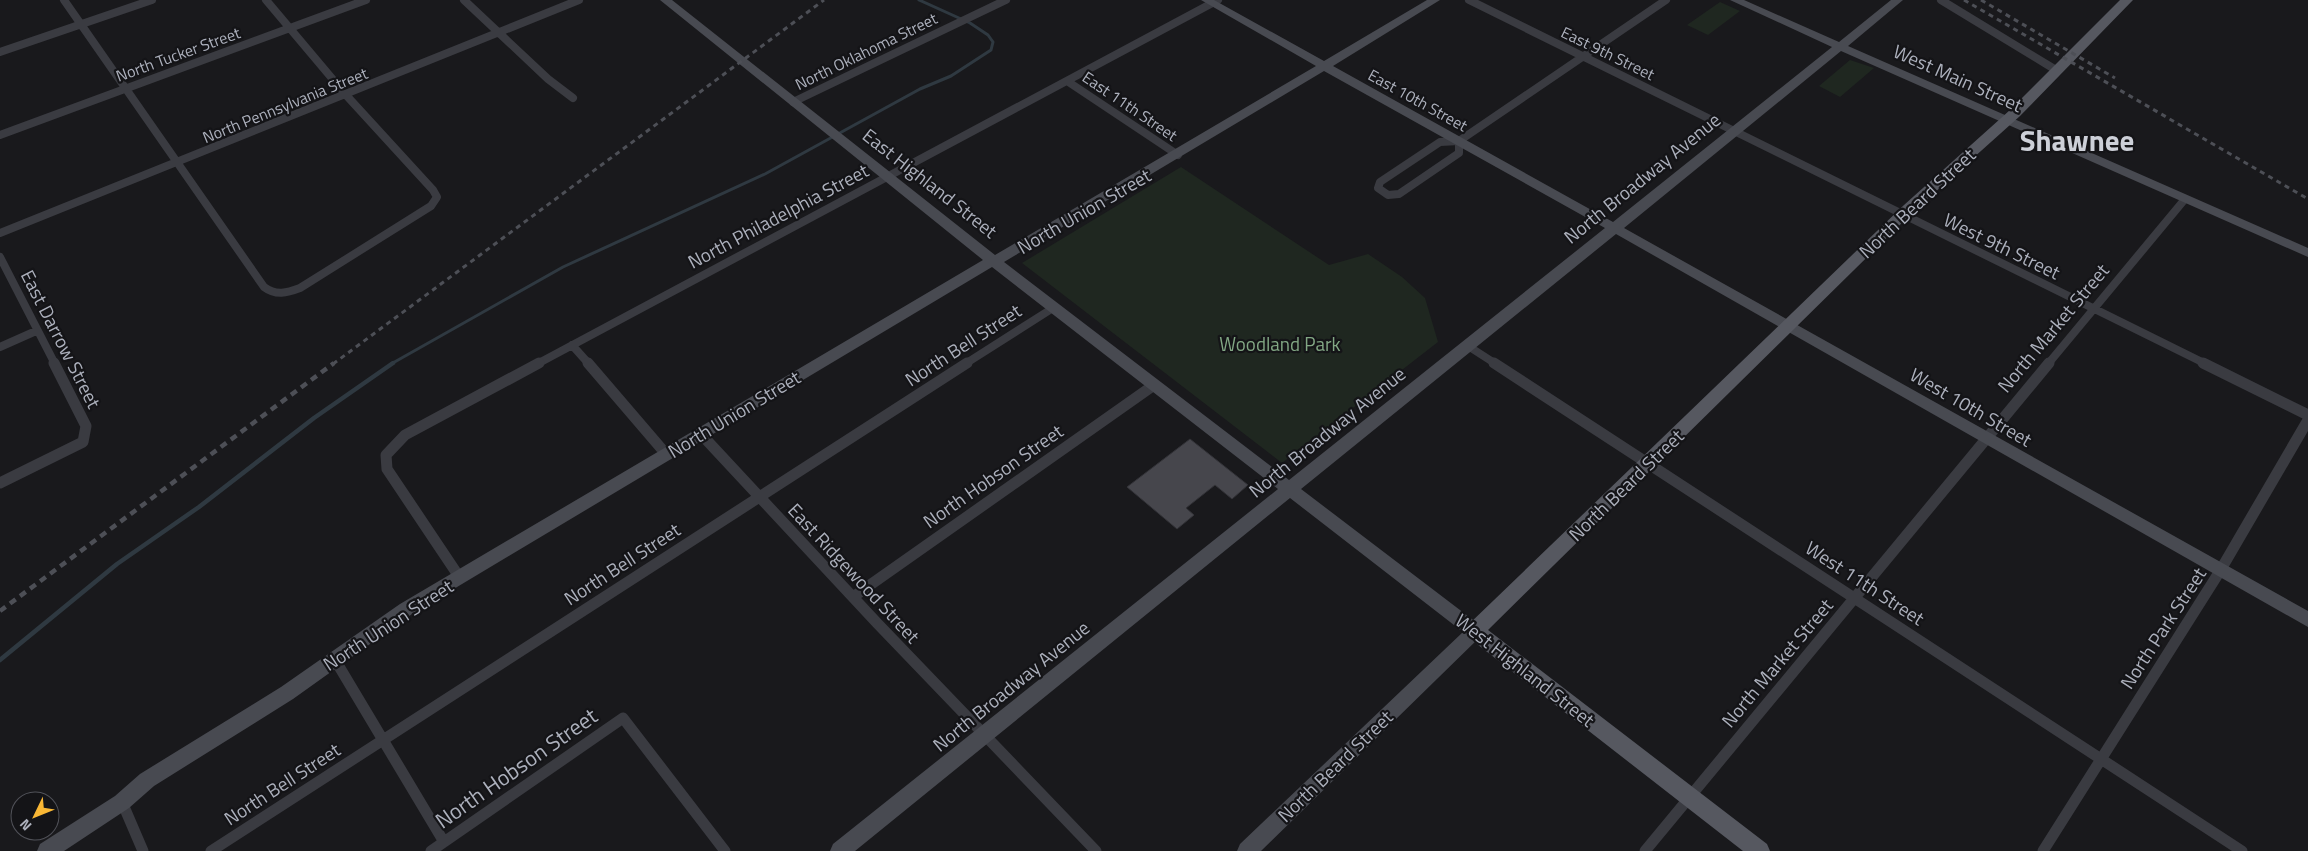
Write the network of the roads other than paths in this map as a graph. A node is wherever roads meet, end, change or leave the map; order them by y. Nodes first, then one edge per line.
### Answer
1 (64, 0) edge
2 (152, 0) edge
3 (266, 0) edge
4 (366, 0) edge
5 (464, 0) edge
6 (579, 0) edge
7 (665, 0) edge
8 (1006, 0) edge
9 (1435, 0) edge
10 (1470, 0) edge
11 (1666, 0) edge
12 (1735, 0) edge
13 (1898, 0) edge
14 (1941, 0) edge
15 (2127, 0) edge
16 (1212, 1) edge
17 (80, 25) junction
18 (291, 28) junction
19 (499, 33) junction
20 (1840, 46) junction
21 (0, 52) edge
22 (1583, 56) junction
23 (1324, 66) junction
24 (2056, 70) junction
25 (1067, 80) junction
26 (124, 89) junction
27 (346, 95) junction
28 (573, 98) dead end
29 (793, 102) junction
30 (2007, 120) junction
31 (1735, 131) junction
32 (0, 135) edge
33 (1459, 141) junction
34 (1178, 155) junction
35 (178, 163) junction
36 (888, 176) junction
37 (2185, 199) junction
38 (1903, 215) junction
39 (1614, 228) junction
40 (0, 233) edge
41 (2308, 253) edge
42 (0, 258) edge
43 (995, 260) junction
44 (1053, 308) junction
45 (2093, 309) junction
46 (1789, 326) junction
47 (36, 331) junction
48 (572, 345) junction
49 (1468, 346) junction
50 (0, 347) edge
51 (1154, 385) junction
52 (2308, 415) edge
53 (2308, 420) edge
54 (700, 433) junction
55 (1986, 439) junction
56 (666, 454) junction
57 (1648, 463) junction
58 (0, 483) edge
59 (1290, 489) junction
60 (757, 497) junction
61 (2220, 571) junction
62 (460, 578) junction
63 (853, 597) junction
64 (1856, 598) junction
65 (2308, 620) edge
66 (1475, 631) junction
67 (334, 658) junction
68 (984, 735) junction
69 (382, 739) junction
70 (2100, 758) junction
71 (1690, 796) junction
72 (122, 802) junction
73 (444, 842) junction
74 (47, 851) edge
75 (143, 851) edge
76 (211, 851) edge
77 (431, 851) edge
78 (724, 851) edge
79 (840, 851) edge
80 (1096, 851) edge
81 (1246, 851) edge
82 (1645, 851) edge
83 (1760, 851) edge
84 (2043, 851) edge
85 (2242, 851) edge

1 - 17 street
2 - 17 street
3 - 18 street
4 - 18 street, North Tucker Street
5 - 19 street
6 - 19 street, North Pennsylvania Street
7 - 29 street, East Highland Street
8 - 29 street, North Oklahoma Street
9 - 23 street, North Union Street
10 - 22 street, East 9th Street
11 - 22 street
12 - 20 street, West Main Street
13 - 20 street, North Broadway Avenue
14 - 24 street
15 - 24 main road, North Beard Street
16 - 23 street, East 10th Street
16 - 25 street, North Philadelphia Street
17 - 21 street
17 - 26 street
18 - 26 street, North Tucker Street
18 - 27 street
19 - 27 street, North Pennsylvania Street
19 - 28 street
20 - 30 street, West Main Street
20 - 31 street, North Broadway Avenue
22 - 31 street, East 9th Street
22 - 33 street
23 - 33 street, East 10th Street
23 - 34 street, North Union Street
24 - 30 main road, North Beard Street
25 - 34 street, East 11th Street
25 - 36 street, North Philadelphia Street
26 - 32 street, North Tucker Street
26 - 35 street
27 - 35 street, North Pennsylvania Street
27 - 35 street
29 - 36 street, East Highland Street
30 - 37 street, West Main Street
30 - 38 main road, North Beard Street
31 - 38 street, West 9th Street
31 - 39 street, North Broadway Avenue
33 - 33 street
33 - 39 street, East 10th Street
34 - 43 street, North Union Street
35 - 40 street, North Pennsylvania Street
36 - 43 street, East Highland Street
36 - 48 street, North Philadelphia Street
37 - 41 street, West Main Street
37 - 45 street, North Market Street
38 - 45 street, West 9th Street
38 - 46 main road, North Beard Street
39 - 46 street, West 10th Street
39 - 49 street, North Broadway Avenue
42 - 47 street, East Darrow Street
43 - 44 street, East Highland Street
43 - 54 street, North Union Street
44 - 51 street, East Highland Street
44 - 60 street, North Bell Street
45 - 52 street, West 9th Street
45 - 55 street, North Market Street
46 - 55 street, West 10th Street
46 - 57 main road, North Beard Street
47 - 50 street
47 - 58 street, East Darrow Street
48 - 56 street
48 - 62 street, North Philadelphia Street
49 - 57 street, West 11th Street
49 - 59 street, North Broadway Avenue
51 - 59 street, East Highland Street
51 - 63 street, North Hobson Street
53 - 61 street, North Park Street
54 - 56 street, North Union Street
54 - 60 street, East Ridgewood Street
55 - 61 street, West 10th Street
55 - 64 street, North Market Street
56 - 62 street, North Union Street
57 - 64 street, West 11th Street
57 - 66 main road, North Beard Street
59 - 66 street, West Highland Street
59 - 68 street, North Broadway Avenue
60 - 63 street, East Ridgewood Street
60 - 69 street, North Bell Street
61 - 65 street, West 10th Street
61 - 70 street, North Park Street
62 - 67 street, North Union Street
63 - 68 street, East Ridgewood Street
64 - 70 street, West 11th Street
64 - 71 street, North Market Street
66 - 71 main road, West Highland Street
66 - 81 street, North Beard Street
67 - 69 street
67 - 72 street, North Union Street
68 - 79 street, North Broadway Avenue
68 - 80 street, East Ridgewood Street
69 - 73 street
69 - 76 street, North Bell Street
70 - 84 street, North Park Street
70 - 85 street, West 11th Street
71 - 82 street, North Market Street
71 - 83 main road, West Highland Street
72 - 74 street, North Union Street
72 - 75 street
73 - 77 street, North Hobson Street
73 - 78 street, North Hobson Street

